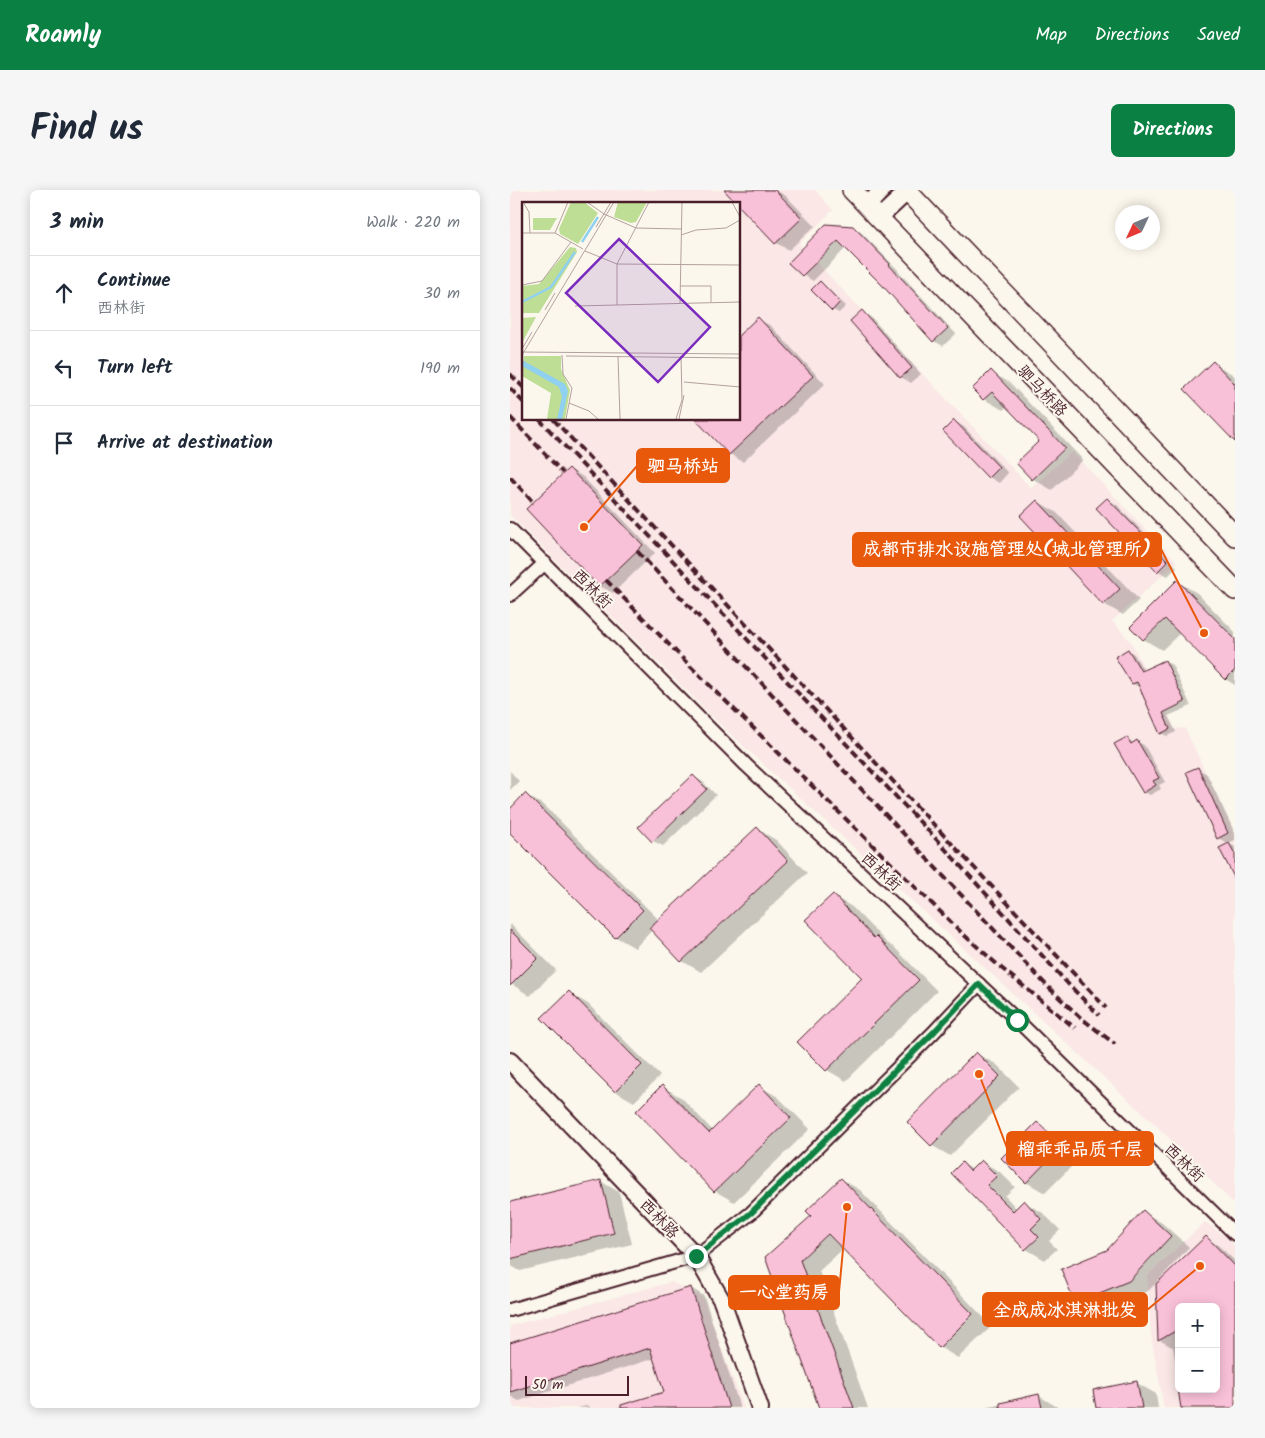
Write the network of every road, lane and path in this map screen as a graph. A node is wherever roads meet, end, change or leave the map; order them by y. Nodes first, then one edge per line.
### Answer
1 (852, 190) edge
2 (882, 190) edge
3 (908, 190) edge
4 (873, 212) junction
5 (510, 528) edge
6 (1235, 536) edge
7 (545, 563) junction
8 (1235, 590) edge
9 (510, 596) edge
10 (979, 984) junction
11 (510, 1061) edge
12 (1235, 1234) edge
13 (696, 1256) junction
14 (510, 1310) edge
15 (760, 1408) edge

1 - 4 main road, 驷马桥路
2 - 4 street
3 - 4 street
3 - 6 main road
4 - 8 main road, 驷马桥路
5 - 7 street, 西林街
7 - 9 street
7 - 10 street, 西林街
10 - 12 street, 西林街
10 - 13 street
11 - 13 street, 西林路
13 - 14 street
13 - 15 street, 西林路

